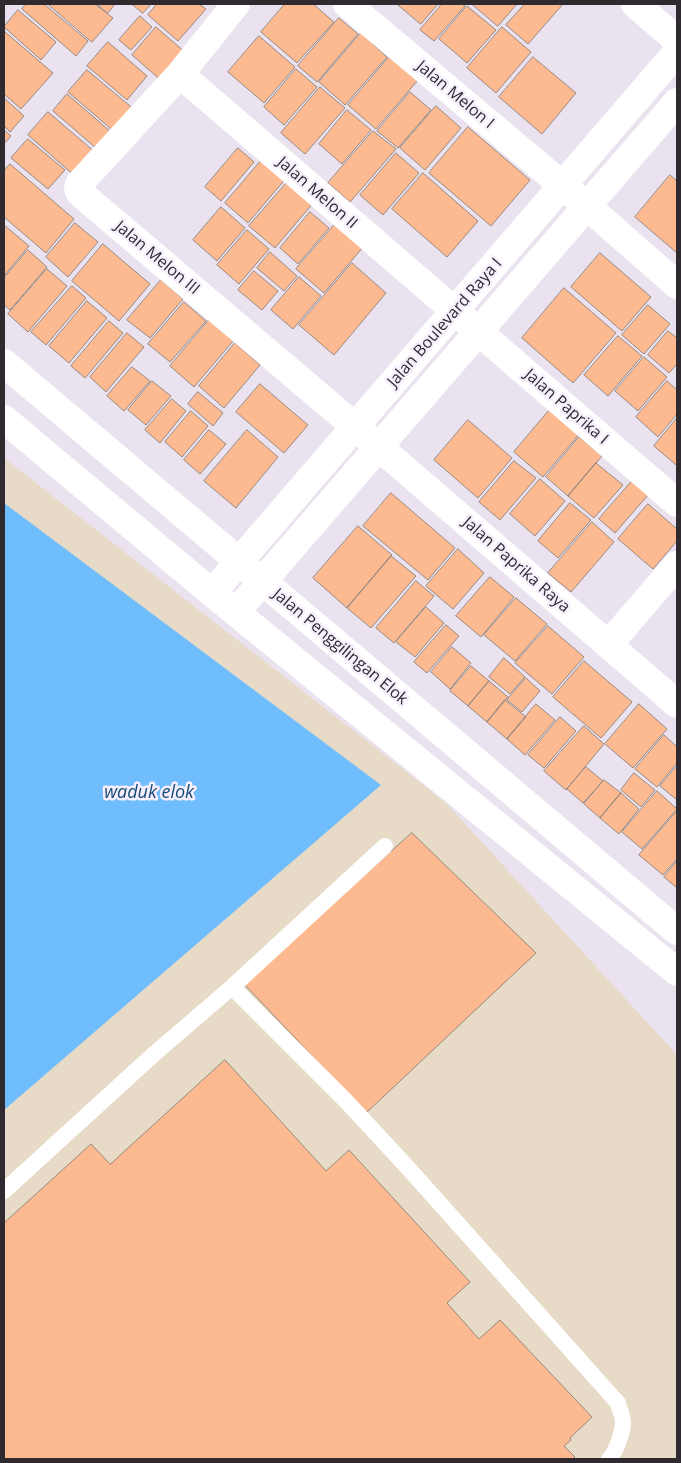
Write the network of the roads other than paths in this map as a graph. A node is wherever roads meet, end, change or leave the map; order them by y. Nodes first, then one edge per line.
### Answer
1 (236, 4) edge
2 (347, 4) edge
3 (635, 4) edge
4 (677, 40) edge
5 (677, 52) edge
6 (180, 74) junction
7 (677, 102) edge
8 (562, 186) junction
9 (587, 206) junction
10 (677, 285) edge
11 (455, 311) junction
12 (479, 331) junction
13 (4, 363) edge
14 (4, 419) edge
15 (355, 427) junction
16 (379, 447) junction
17 (677, 503) edge
18 (239, 562) junction
19 (677, 565) edge
20 (262, 582) junction
21 (212, 593) junction
22 (236, 612) junction
23 (608, 645) junction
24 (677, 704) edge
25 (384, 846) dead end
26 (677, 931) edge
27 (677, 972) edge
28 (232, 987) junction
29 (4, 1191) edge
30 (609, 1459) edge

1 - 6 street
2 - 8 street, Jalan Melon I
3 - 4 street
5 - 8 street, Jalan Boulevard Raya I
6 - 11 street, Jalan Melon II
6 - 15 street, Jalan Melon III
7 - 9 street, Jalan Boulevard Raya I
8 - 9 street
8 - 11 street, Jalan Boulevard Raya I
9 - 10 street
9 - 12 street, Jalan Boulevard Raya I
11 - 12 street, Jalan Paprika I
11 - 15 street, Jalan Boulevard Raya I
12 - 16 street, Jalan Boulevard Raya I
12 - 17 street, Jalan Paprika I
13 - 18 street, Jalan Penggilingan Elok
14 - 21 street
15 - 16 street, Jalan Paprika Raya
15 - 18 street, Jalan Boulevard Raya I
16 - 20 street, Jalan Boulevard Raya I
16 - 23 street, Jalan Paprika Raya
18 - 20 street, Jalan Penggilingan Elok
18 - 21 street, Jalan Boulevard Raya I
19 - 23 street
20 - 22 street, Jalan Boulevard Raya I
20 - 26 street, Jalan Penggilingan Elok
21 - 22 street
22 - 27 street
23 - 24 street, Jalan Paprika Raya
25 - 28 lane
28 - 29 lane
28 - 30 lane

